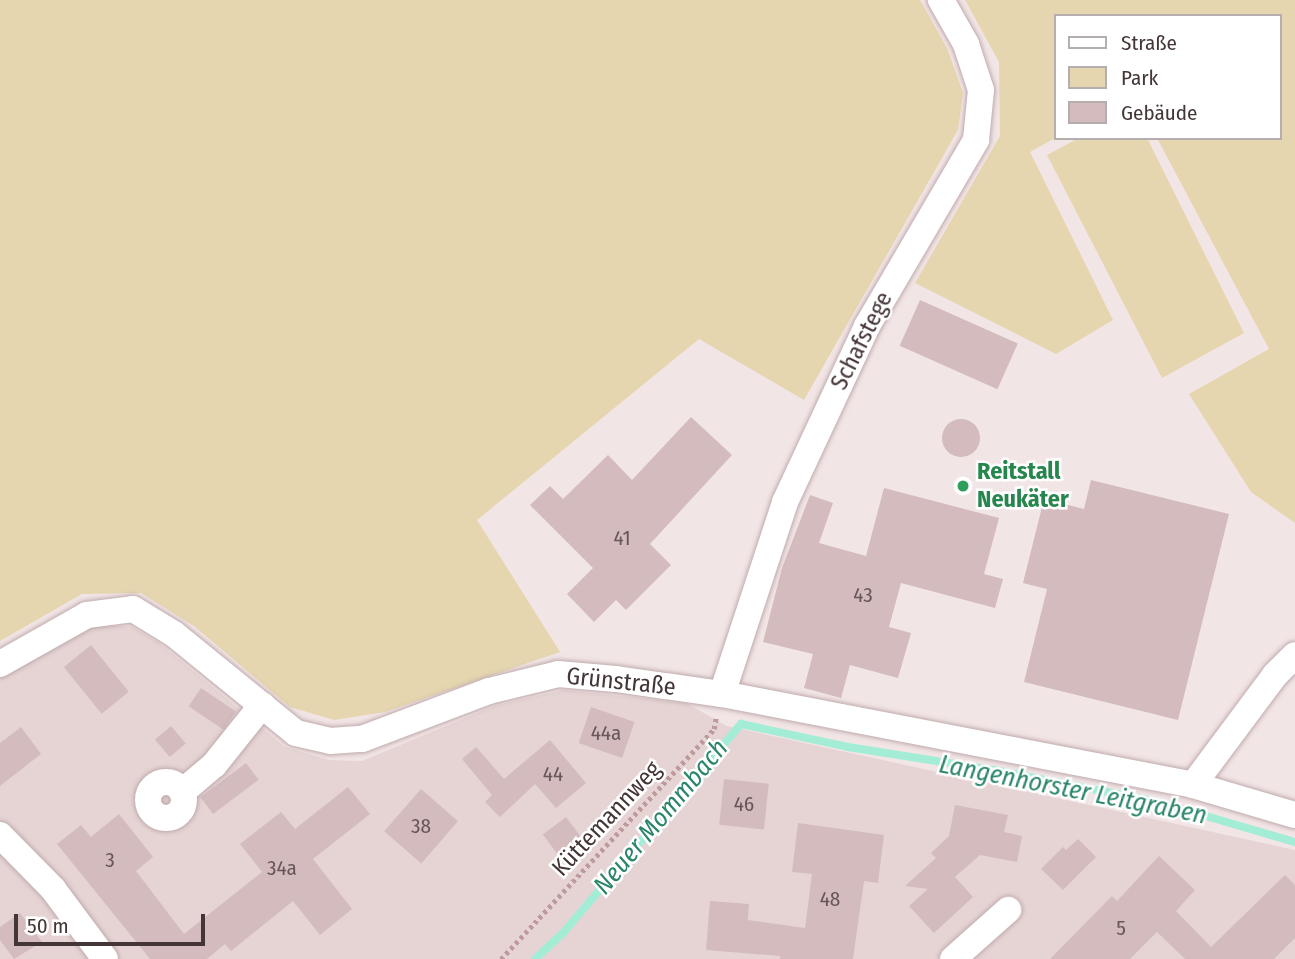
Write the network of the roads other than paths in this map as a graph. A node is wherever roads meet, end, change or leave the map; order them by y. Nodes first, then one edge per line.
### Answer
1 (941, 0) edge
2 (1295, 655) edge
3 (0, 664) edge
4 (722, 694) junction
5 (262, 705) junction
6 (1193, 785) junction
7 (182, 792) dead end
8 (1295, 815) edge
9 (0, 835) edge
10 (1008, 910) dead end
11 (105, 959) edge
12 (953, 959) edge

1 - 4 street, Schafstege
2 - 6 street
3 - 5 street, Grünstraße
4 - 5 street, Grünstraße
4 - 6 street, Grünstraße
5 - 7 street
6 - 8 street, Grünstraße
9 - 11 street
10 - 12 street

